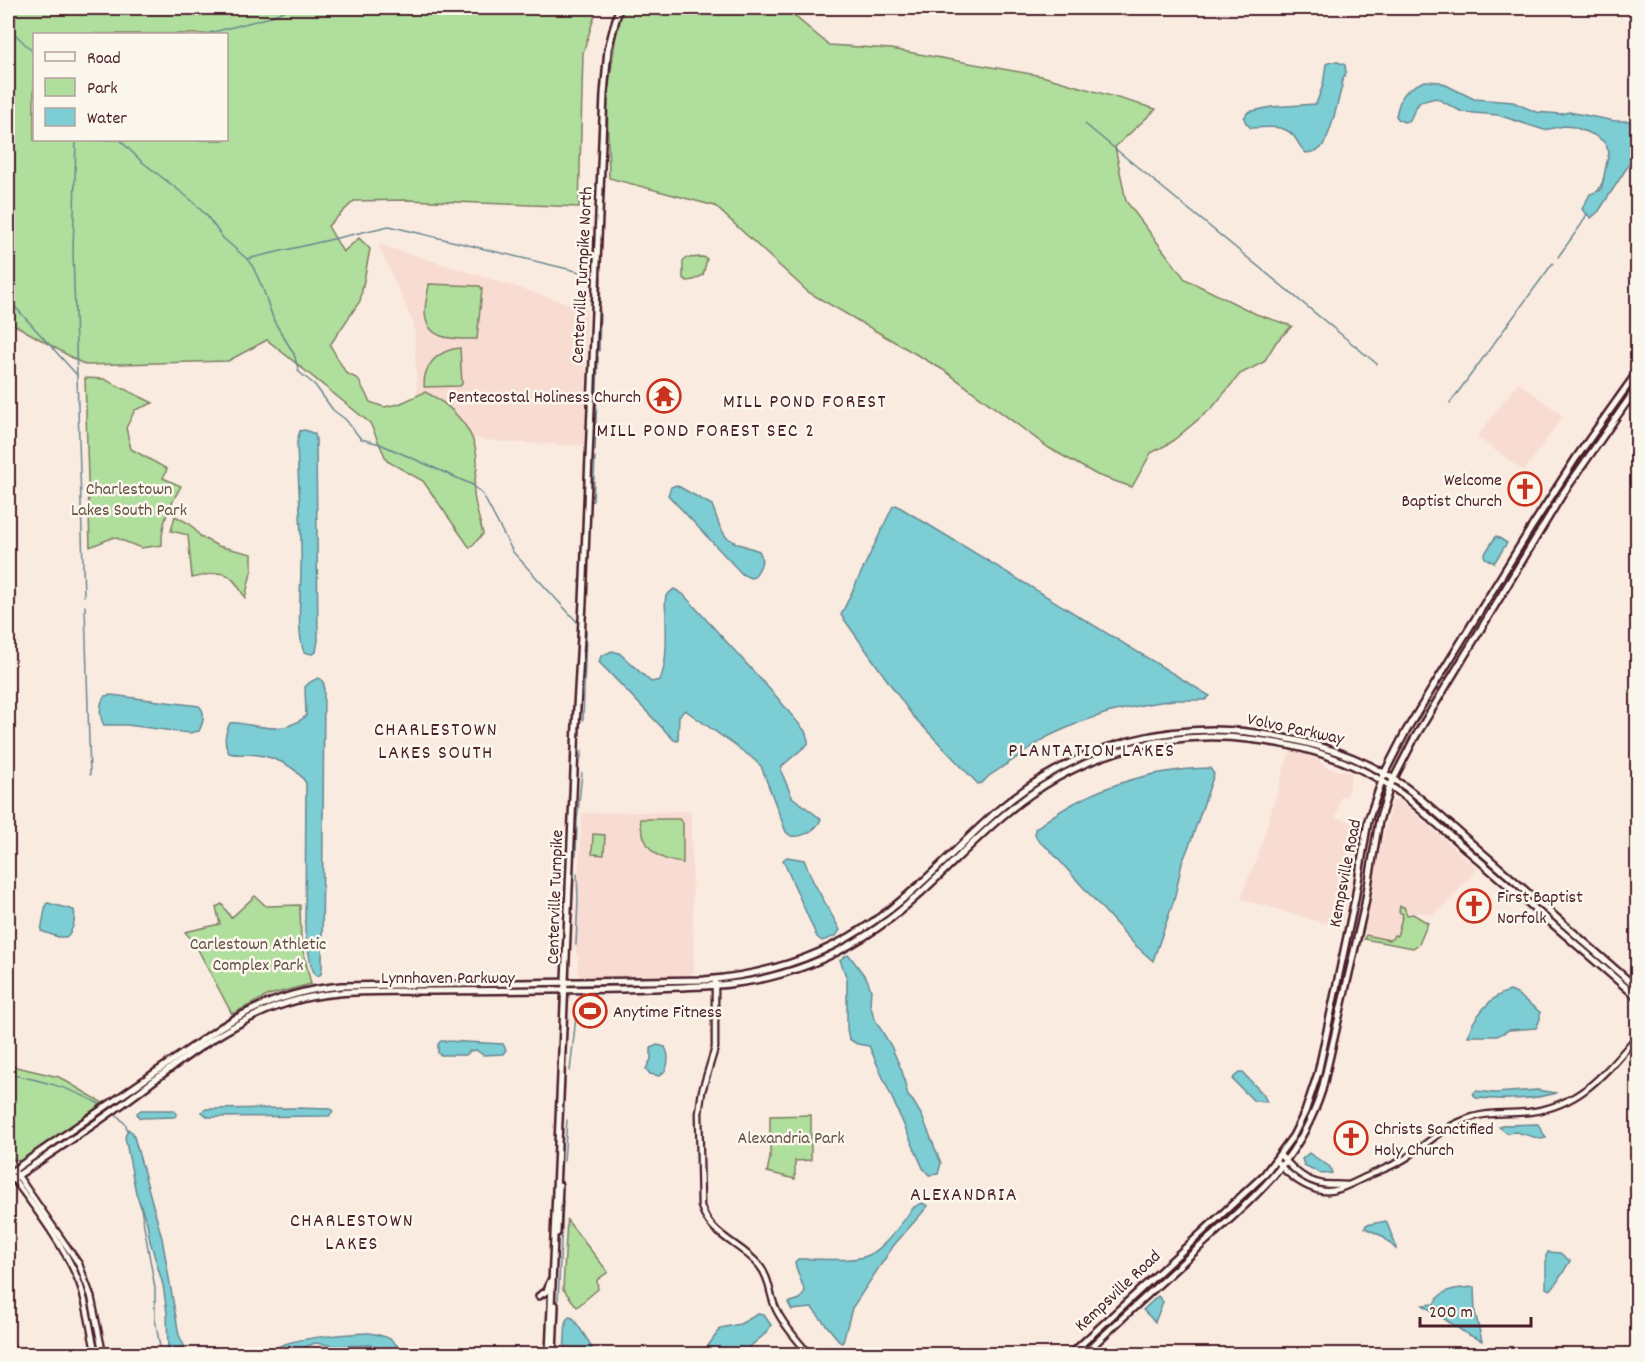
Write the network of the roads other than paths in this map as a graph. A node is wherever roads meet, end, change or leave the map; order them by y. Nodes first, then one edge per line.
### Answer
1 (619, 8) edge
2 (1638, 371) edge
3 (1638, 386) edge
4 (583, 616) joint
5 (1385, 772) junction
6 (1394, 778) junction
7 (1382, 780) junction
8 (1390, 786) junction
9 (914, 889) joint
10 (919, 894) joint
11 (566, 982) junction
12 (715, 982) junction
13 (1638, 989) edge
14 (565, 992) junction
15 (1638, 998) edge
16 (1638, 1035) edge
17 (1280, 1155) junction
18 (1276, 1161) junction
19 (1286, 1162) junction
20 (1282, 1168) junction
21 (10, 1172) edge
22 (13, 1178) edge
23 (557, 1180) junction
24 (1347, 1185) junction
25 (552, 1272) junction
26 (539, 1296) dead end
27 (96, 1354) edge
28 (103, 1354) edge
29 (551, 1354) edge
30 (808, 1354) edge
31 (1071, 1354) edge
32 (1084, 1354) edge

1 - 4 main road, Centerville Turnpike North
2 - 5 main road, Kempsville Road
3 - 6 main road, Kempsville Road
4 - 11 main road, Centerville Turnpike
5 - 6 main road, Volvo Parkway
5 - 7 main road, Kempsville Road
5 - 9 main road, Volvo Parkway
6 - 8 main road, Kempsville Road
6 - 13 main road, Volvo Parkway
7 - 8 main road, Volvo Parkway
7 - 10 main road, Volvo Parkway
7 - 17 main road, Kempsville Road
8 - 15 main road, Volvo Parkway
8 - 19 main road, Kempsville Road
9 - 12 main road, Lynnhaven Parkway
10 - 12 main road, Lynnhaven Parkway
11 - 12 main road, Lynnhaven Parkway
11 - 14 main road, Centerville Turnpike
11 - 21 main road, Lynnhaven Parkway
12 - 14 main road, Lynnhaven Parkway
12 - 30 street
14 - 22 main road, Lynnhaven Parkway
14 - 23 main road, Centerville Turnpike
16 - 24 street
17 - 18 main road, Kempsville Road
17 - 19 street
18 - 20 street
18 - 31 main road, Kempsville Road
19 - 20 main road, Kempsville Road
19 - 24 street
20 - 24 street
20 - 32 main road, Kempsville Road
21 - 22 street
22 - 27 street
22 - 28 street
23 - 25 main road, Centerville Turnpike
23 - 29 main road, Centerville Turnpike
25 - 26 main road
25 - 29 main road, Centerville Turnpike

